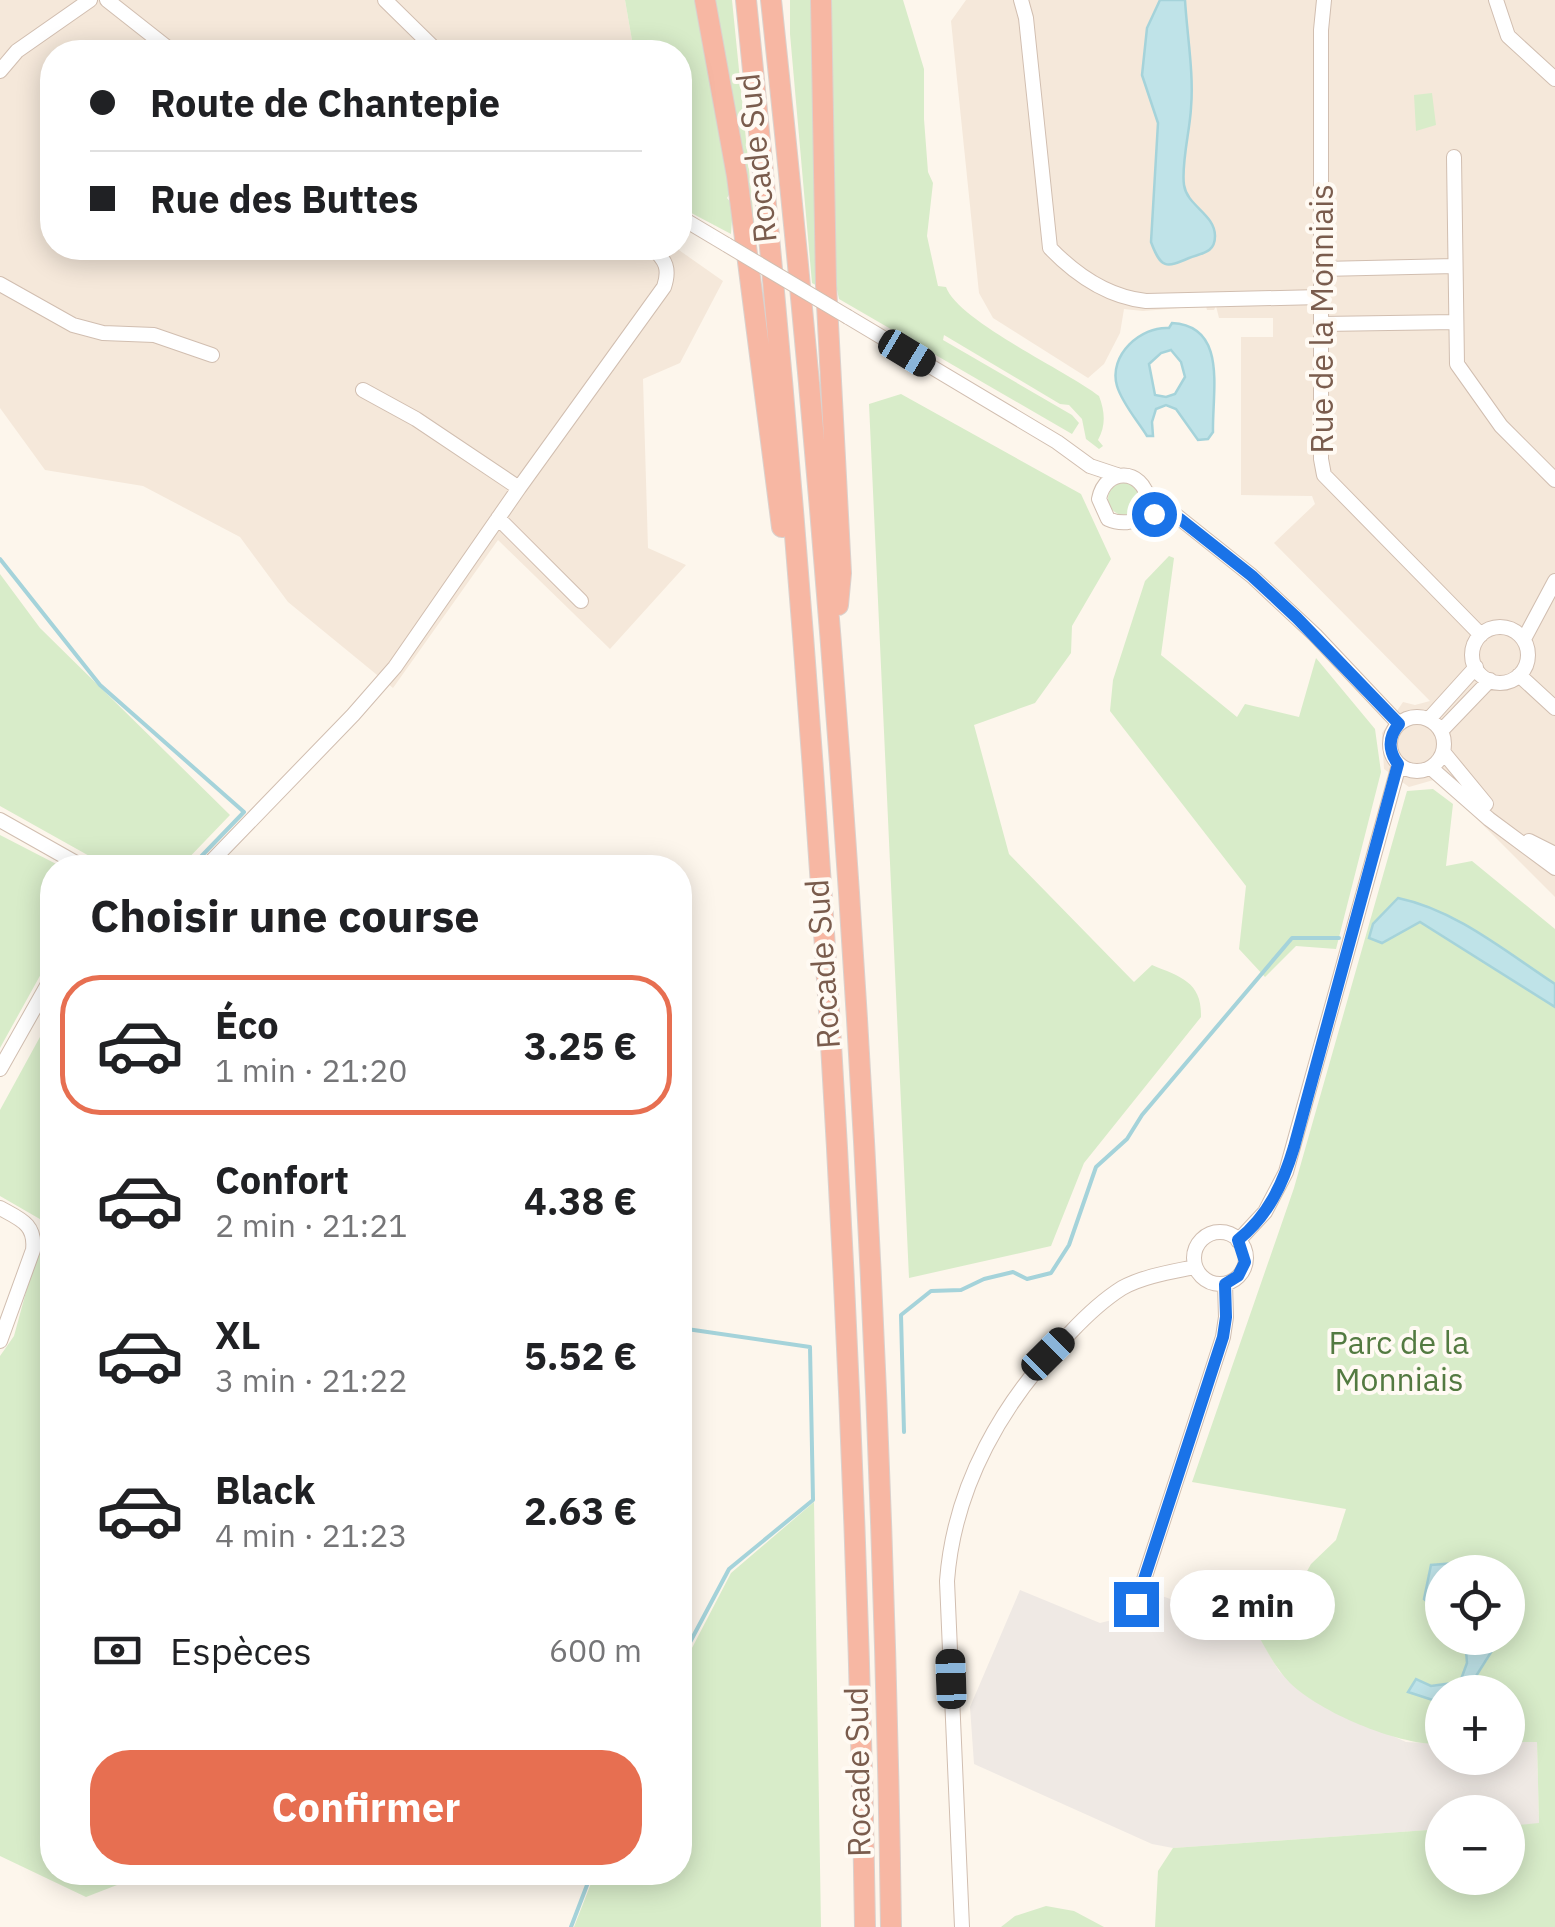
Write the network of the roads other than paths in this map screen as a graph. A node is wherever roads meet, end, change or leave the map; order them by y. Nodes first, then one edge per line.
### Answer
1 (90, 0) edge
2 (108, 0) edge
3 (384, 0) edge
4 (706, 0) edge
5 (746, 0) edge
6 (771, 0) edge
7 (821, 0) edge
8 (1021, 0) edge
9 (1324, 0) edge
10 (1496, 0) edge
11 (158, 40) edge
12 (426, 40) edge
13 (0, 71) edge
14 (1555, 79) edge
15 (1454, 158) dead end
16 (692, 224) edge
17 (663, 260) edge
18 (1455, 266) junction
19 (1322, 269) junction
20 (0, 284) edge
21 (1322, 297) junction
22 (1456, 322) junction
23 (1322, 324) junction
24 (212, 355) dead end
25 (363, 390) dead end
26 (1090, 466) junction
27 (1117, 475) junction
28 (1555, 480) edge
29 (519, 488) junction
30 (1100, 492) junction
31 (1148, 493) junction
32 (1172, 514) junction
33 (498, 518) junction
34 (1140, 518) junction
35 (1555, 581) edge
36 (800, 587) junction
37 (581, 601) dead end
38 (1481, 635) junction
39 (1524, 639) junction
40 (832, 662) junction
41 (1476, 666) junction
42 (1520, 675) junction
43 (1490, 680) junction
44 (1555, 708) edge
45 (1428, 719) junction
46 (1399, 724) junction
47 (1441, 731) junction
48 (1444, 753) junction
49 (1398, 764) junction
50 (1431, 768) junction
51 (0, 820) edge
52 (1555, 854) edge
53 (62, 855) edge
54 (218, 855) edge
55 (1555, 868) edge
56 (40, 998) edge
57 (0, 1069) edge
58 (0, 1208) edge
59 (1238, 1240) junction
60 (1196, 1267) junction
61 (1225, 1284) junction
62 (0, 1341) edge
63 (1136, 1604) dead end
64 (864, 1927) edge
65 (891, 1927) edge
66 (962, 1927) edge

1 - 13 street
2 - 11 street
3 - 12 street
4 - 36 highway
5 - 36 highway, Rocade Sud
6 - 40 highway, Rocade Sud
7 - 40 highway
8 - 21 street
9 - 19 street, Rue de la Monniais
10 - 14 street
15 - 18 street
16 - 26 street, bridge
17 - 29 street
18 - 19 street
18 - 22 street
19 - 21 street, Rue de la Monniais
20 - 24 street
21 - 23 street, Rue de la Monniais
22 - 23 street
22 - 28 street
23 - 38 street, Rue de la Monniais
25 - 29 street
26 - 27 street
26 - 30 street
27 - 30 street
27 - 31 street
29 - 33 street
30 - 34 street
31 - 32 street
31 - 34 street
32 - 34 street
32 - 46 street
33 - 37 street
33 - 54 street
35 - 39 street
36 - 64 highway, Rocade Sud
38 - 39 street
38 - 41 street
39 - 42 street
40 - 65 highway, Rocade Sud
41 - 43 street
41 - 45 street
42 - 43 street
42 - 44 street
43 - 47 street
45 - 46 street
45 - 47 street
46 - 49 street
47 - 48 street
48 - 50 street
48 - 52 street
49 - 50 street
49 - 59 street
50 - 55 street
51 - 53 street
56 - 57 street
58 - 62 street
59 - 60 street
59 - 61 street
60 - 61 street
60 - 66 street
61 - 63 street

